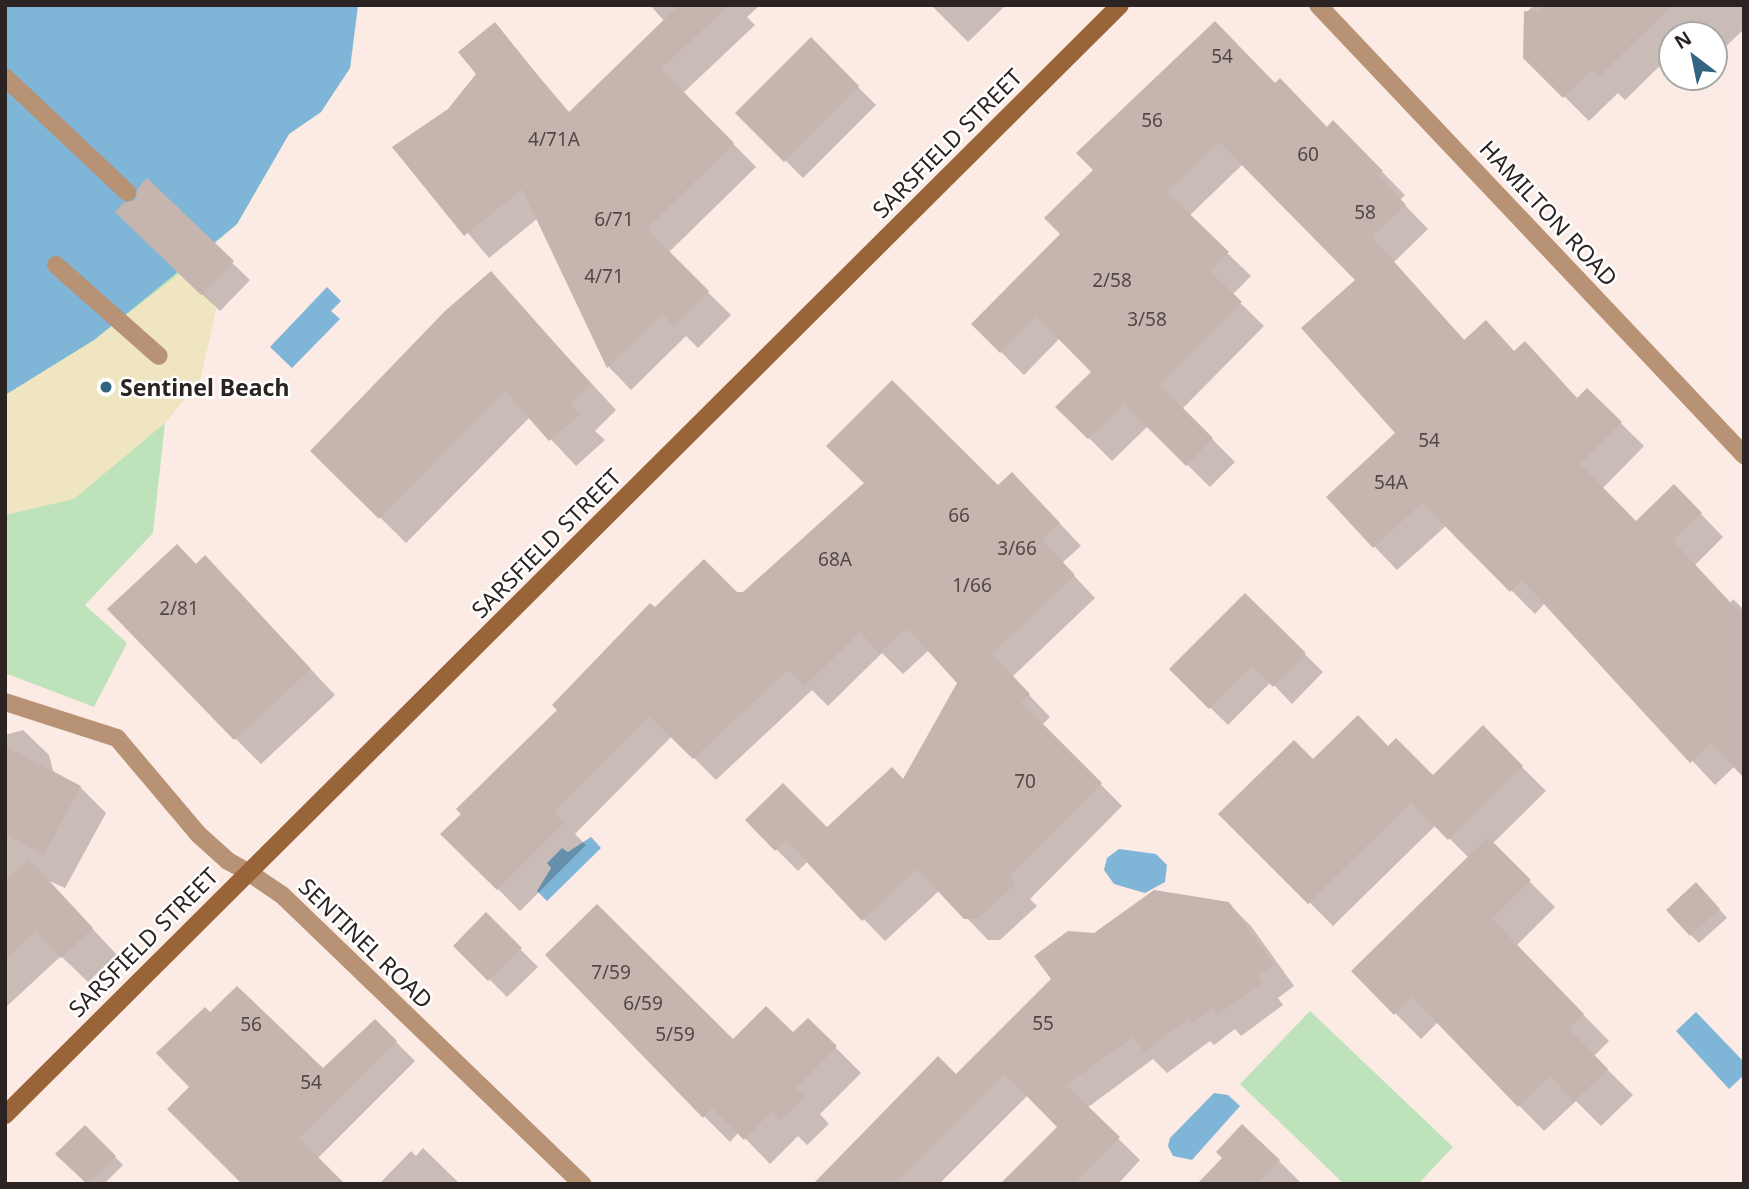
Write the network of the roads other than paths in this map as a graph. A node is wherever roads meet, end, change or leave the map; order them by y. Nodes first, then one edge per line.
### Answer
1 (1120, 5) edge
2 (1318, 5) edge
3 (5, 78) edge
4 (127, 192) dead end
5 (56, 265) dead end
6 (159, 356) dead end
7 (1744, 455) edge
8 (5, 702) edge
9 (248, 872) junction
10 (5, 1115) edge
11 (582, 1184) edge

1 - 9 street, SARSFIELD STREET
2 - 7 street, HAMILTON ROAD
3 - 4 street
5 - 6 street
8 - 9 street, SENTINEL ROAD
9 - 10 street, SARSFIELD STREET
9 - 11 street, SENTINEL ROAD

